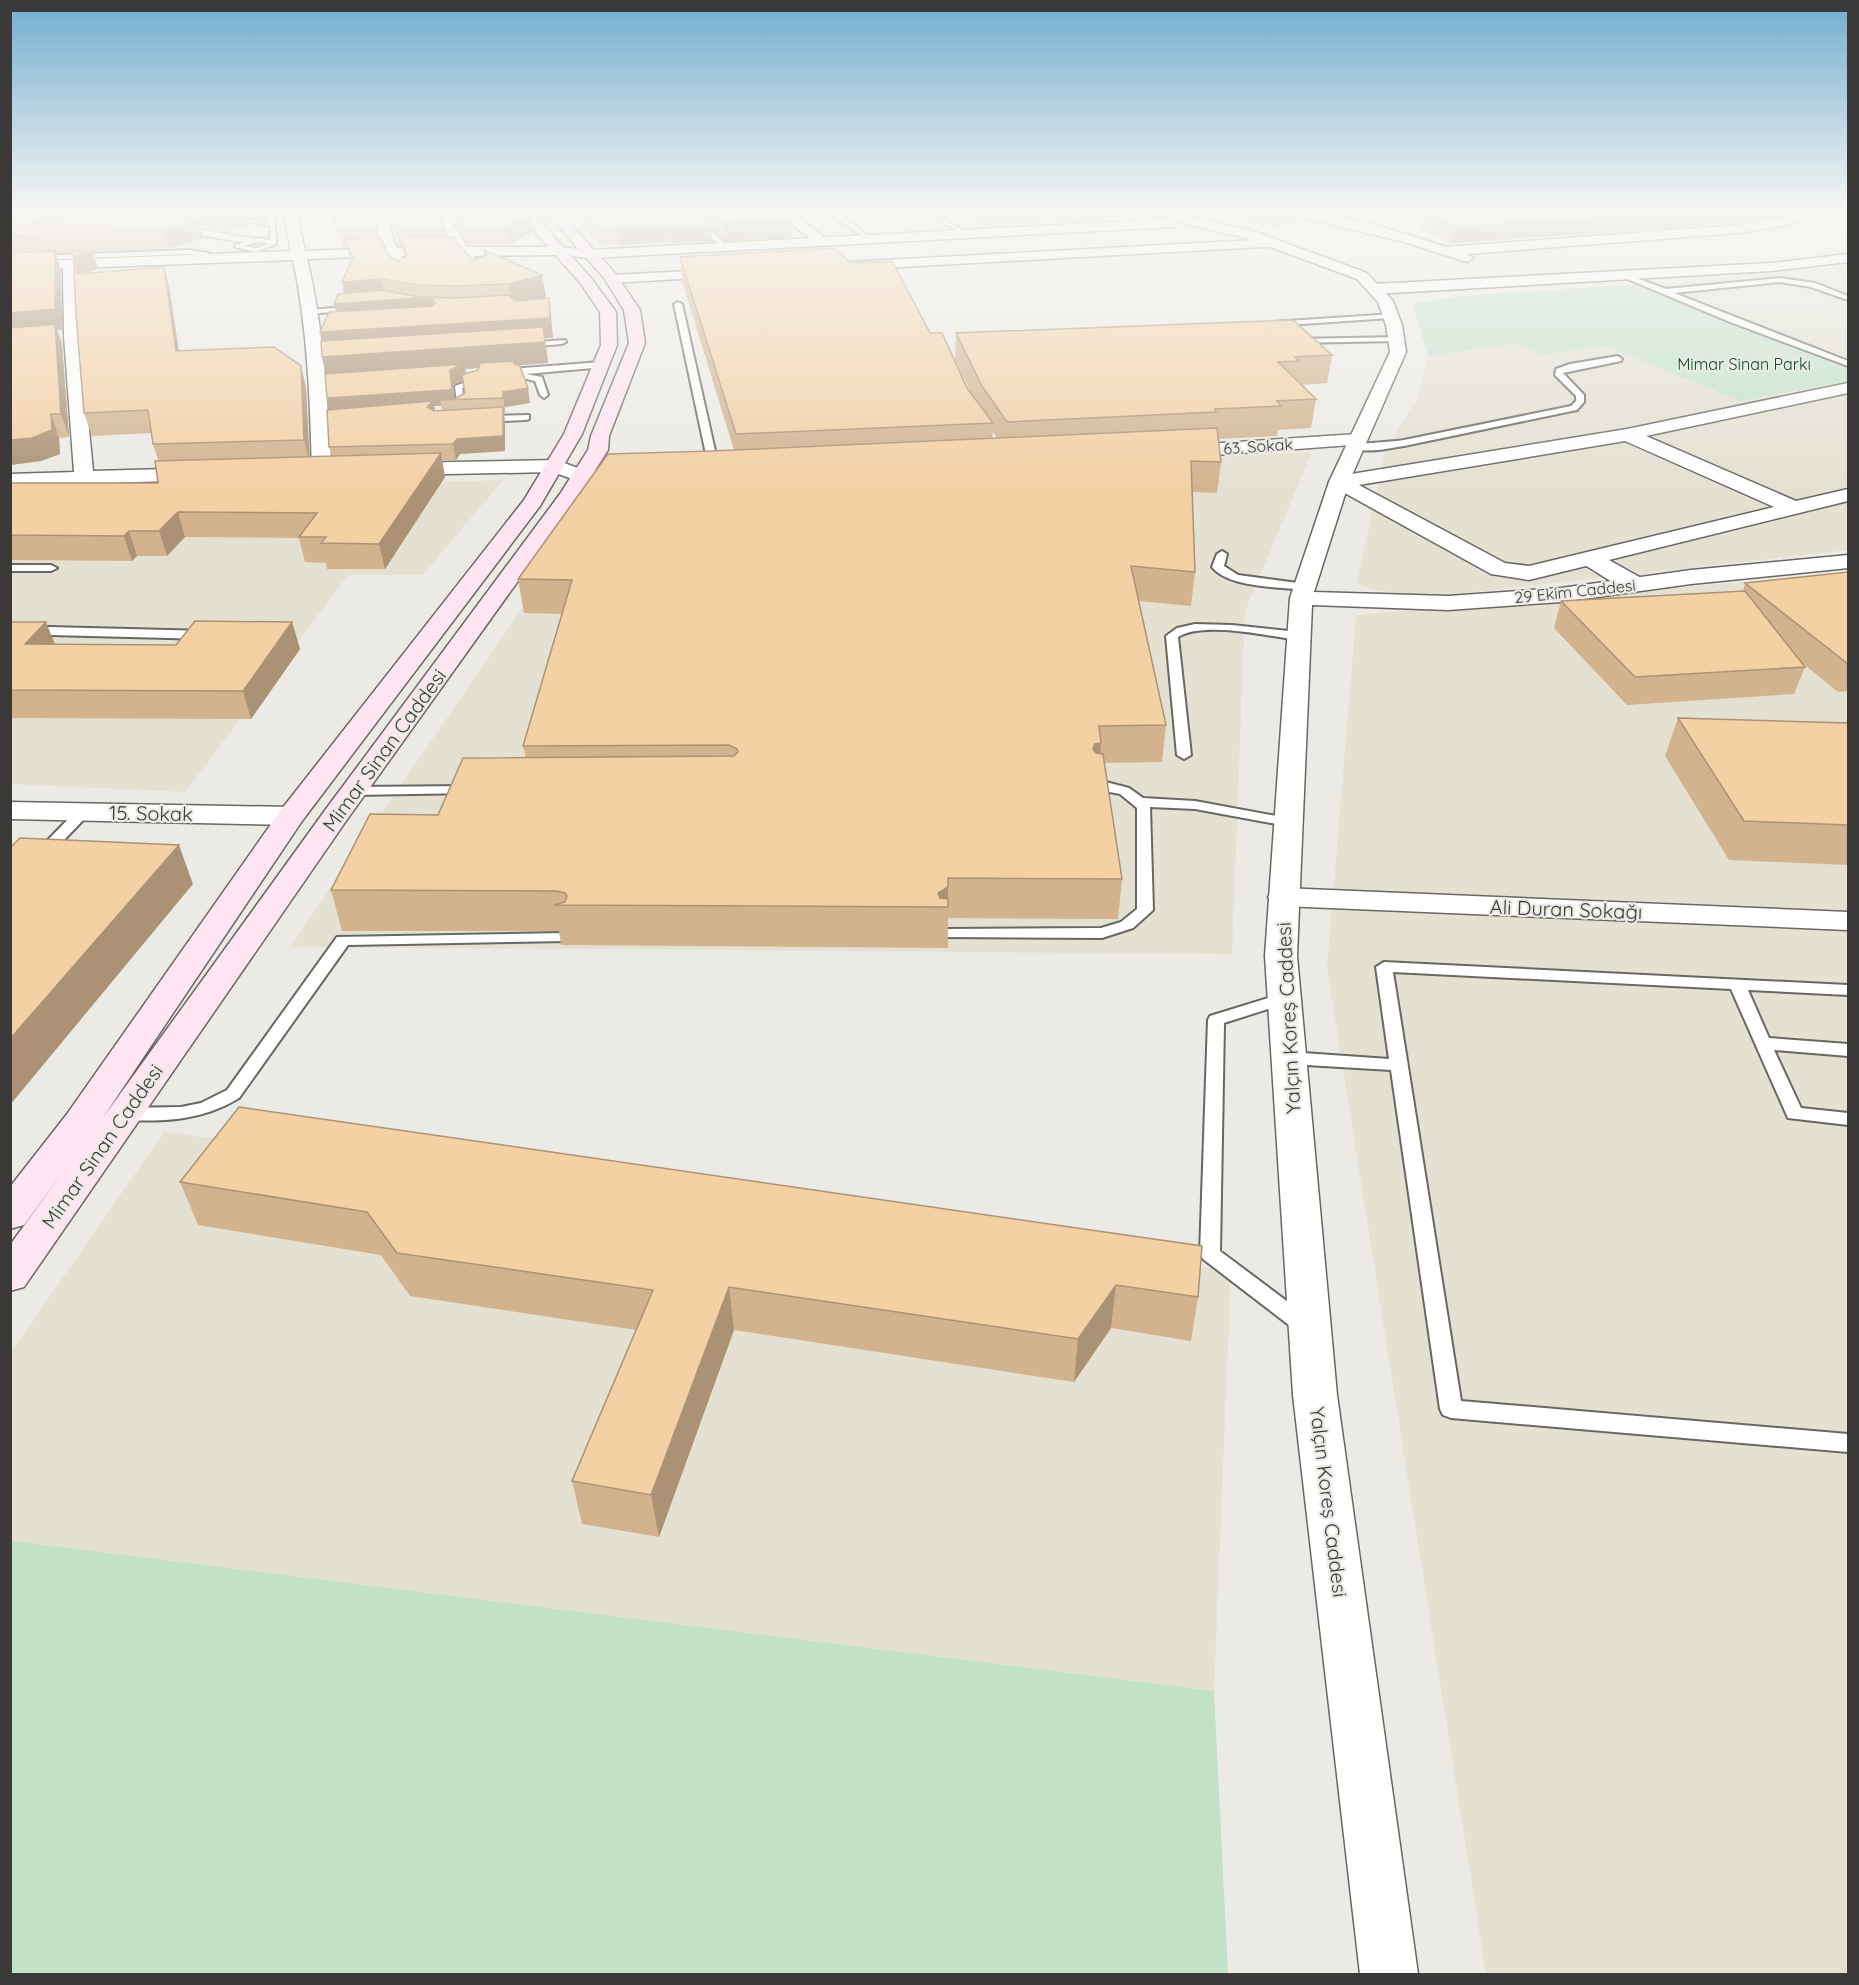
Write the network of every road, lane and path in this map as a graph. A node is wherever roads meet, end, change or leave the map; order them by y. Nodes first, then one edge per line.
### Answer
1 (71, 303) edge
2 (309, 303) edge
3 (601, 303) edge
4 (627, 303) edge
5 (1386, 303) edge
6 (1386, 303) edge
7 (1692, 303) edge
8 (678, 304) dead end
9 (1382, 304) junction
10 (370, 306) edge
11 (314, 323) junction
12 (1257, 325) edge
13 (72, 336) junction
14 (51, 338) edge
15 (562, 342) dead end
16 (1287, 342) edge
17 (515, 345) edge
18 (1618, 359) dead end
19 (1848, 364) edge
20 (601, 366) junction
21 (464, 375) edge
22 (1848, 388) edge
23 (544, 395) dead end
24 (526, 417) dead end
25 (468, 419) edge
26 (457, 420) edge
27 (1627, 435) junction
28 (1356, 443) junction
29 (1157, 453) edge
30 (556, 466) junction
31 (345, 470) edge
32 (380, 470) edge
33 (321, 471) junction
34 (298, 472) edge
35 (738, 473) edge
36 (215, 474) edge
37 (715, 474) junction
38 (693, 475) edge
39 (638, 476) edge
40 (84, 477) junction
41 (583, 477) junction
42 (10, 480) edge
43 (1339, 482) junction
44 (1848, 495) edge
45 (1794, 508) junction
46 (1222, 554) dead end
47 (1588, 558) junction
48 (1848, 561) edge
49 (10, 568) edge
50 (51, 568) dead end
51 (1635, 584) junction
52 (1303, 592) junction
53 (10, 630) edge
54 (221, 635) edge
55 (1298, 636) junction
56 (1184, 755) dead end
57 (1099, 786) edge
58 (484, 790) edge
59 (354, 791) junction
60 (1140, 802) junction
61 (10, 810) edge
62 (83, 812) junction
63 (291, 816) junction
64 (1287, 822) junction
65 (29, 848) edge
66 (48, 848) junction
67 (10, 888) edge
68 (1283, 897) junction
69 (1848, 921) edge
70 (948, 934) edge
71 (564, 938) edge
72 (1737, 985) junction
73 (1848, 990) edge
74 (1284, 998) junction
75 (1762, 1043) junction
76 (1848, 1050) edge
77 (1288, 1058) junction
78 (1399, 1065) junction
79 (125, 1114) junction
80 (1848, 1119) edge
81 (10, 1215) edge
82 (10, 1276) edge
83 (1310, 1329) junction
84 (1848, 1443) edge
85 (1389, 1974) edge

1 - 13 street
2 - 11 street
3 - 20 main road, Mimar Sinan Caddesi
4 - 41 main road, Mimar Sinan Caddesi
5 - 9 street
6 - 9 street
7 - 19 lane
8 - 37 lane
9 - 12 lane
9 - 16 lane
9 - 28 street, Yalçın Koreş Caddesi
10 - 11 lane
11 - 33 street
13 - 14 street
13 - 40 street
15 - 17 lane
18 - 28 lane
20 - 21 lane
20 - 30 main road, Mimar Sinan Caddesi
22 - 27 street
23 - 26 lane
24 - 25 lane
27 - 43 street
27 - 45 street
28 - 29 street, 63. Sokak
28 - 43 street, Yalçın Koreş Caddesi
30 - 32 street
30 - 41 street
30 - 63 main road, Mimar Sinan Caddesi
31 - 33 street
33 - 34 street
35 - 37 street
36 - 40 street
37 - 38 street
39 - 41 street
40 - 42 street
41 - 59 main road, Mimar Sinan Caddesi
43 - 47 street
43 - 52 street, Yalçın Koreş Caddesi
44 - 45 street
45 - 47 street
46 - 52 lane
47 - 51 street
48 - 51 street, 29 Ekim Caddesi
49 - 50 lane
51 - 52 street, 29 Ekim Caddesi
52 - 55 street, Yalçın Koreş Caddesi
53 - 54 lane
55 - 56 lane
55 - 64 street, Yalçın Koreş Caddesi
57 - 60 lane
58 - 59 lane
59 - 79 main road, Mimar Sinan Caddesi
60 - 64 lane
60 - 70 lane
61 - 62 street, 15. Sokak
62 - 63 street, 15. Sokak
62 - 66 lane
63 - 81 main road, Mimar Sinan Caddesi
64 - 68 street, Yalçın Koreş Caddesi
65 - 66 lane
66 - 67 lane
68 - 69 street, Ali Duran Sokağı
68 - 74 street, Yalçın Koreş Caddesi
71 - 79 lane
72 - 73 lane
72 - 75 lane
72 - 78 lane
74 - 77 street, Yalçın Koreş Caddesi
74 - 83 lane
75 - 76 lane
75 - 80 lane
77 - 78 lane
77 - 83 street, Yalçın Koreş Caddesi
78 - 84 lane
79 - 82 main road, Mimar Sinan Caddesi
83 - 85 street, Yalçın Koreş Caddesi

